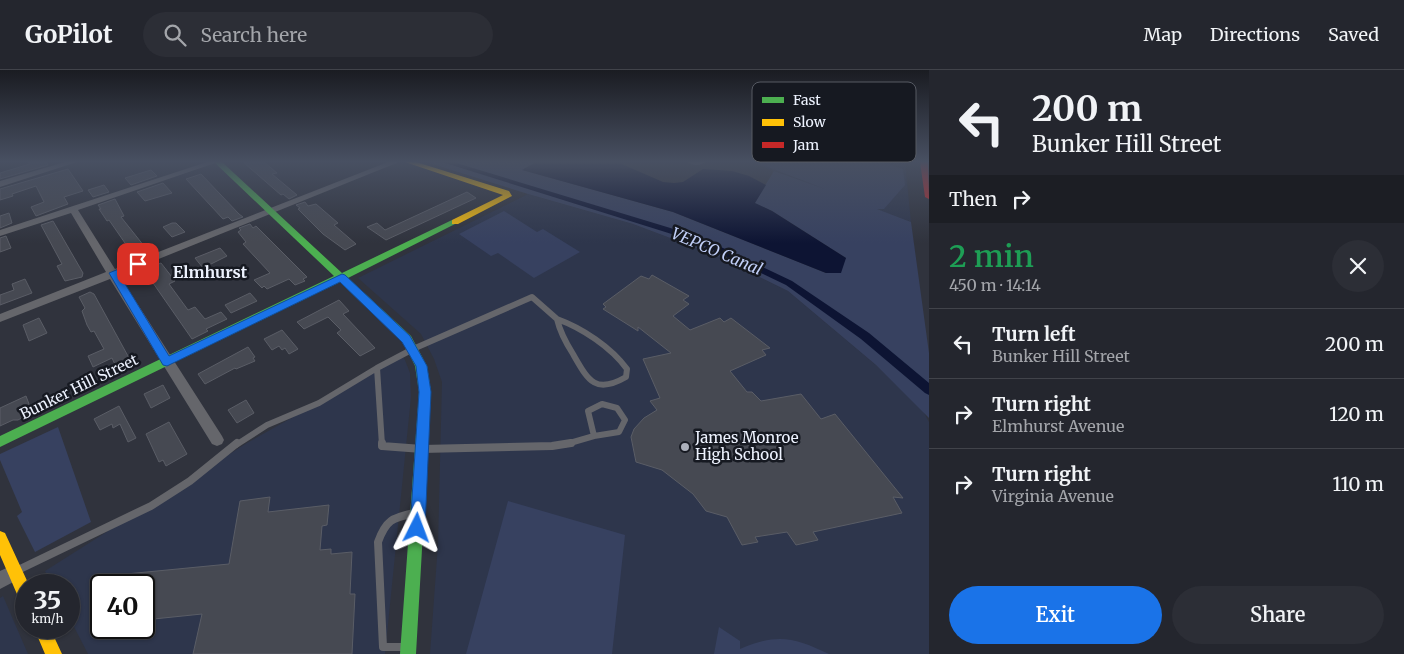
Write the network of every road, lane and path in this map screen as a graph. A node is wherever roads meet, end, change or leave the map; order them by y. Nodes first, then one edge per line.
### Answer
1 (132, 189) edge
2 (247, 189) edge
3 (326, 189) edge
4 (493, 189) edge
5 (73, 209) junction
6 (271, 211) junction
7 (0, 233) edge
8 (114, 273) junction
9 (342, 278) junction
10 (0, 318) edge
11 (558, 319) junction
12 (413, 349) junction
13 (167, 362) junction
14 (377, 368) junction
15 (594, 436) junction
16 (217, 440) dead end
17 (0, 442) edge
18 (422, 449) junction
19 (418, 512) junction
20 (0, 538) edge
21 (15, 572) junction
22 (0, 580) edge
23 (47, 639) edge
24 (408, 651) edge
25 (54, 654) edge

1 - 5 street
2 - 6 street
3 - 6 street
4 - 9 street, Bunker Hill Street
5 - 7 street
5 - 8 street
6 - 8 street
6 - 9 street
8 - 10 street
8 - 13 street
9 - 12 street
9 - 13 street, Bunker Hill Street
11 - 11 lane
11 - 12 lane
12 - 14 lane
12 - 18 street
13 - 16 street
13 - 17 street, Bunker Hill Street
14 - 18 lane
14 - 21 lane
15 - 15 lane
15 - 18 lane
18 - 19 street
19 - 24 street
19 - 24 lane
20 - 21 street
21 - 22 street
23 - 25 street

